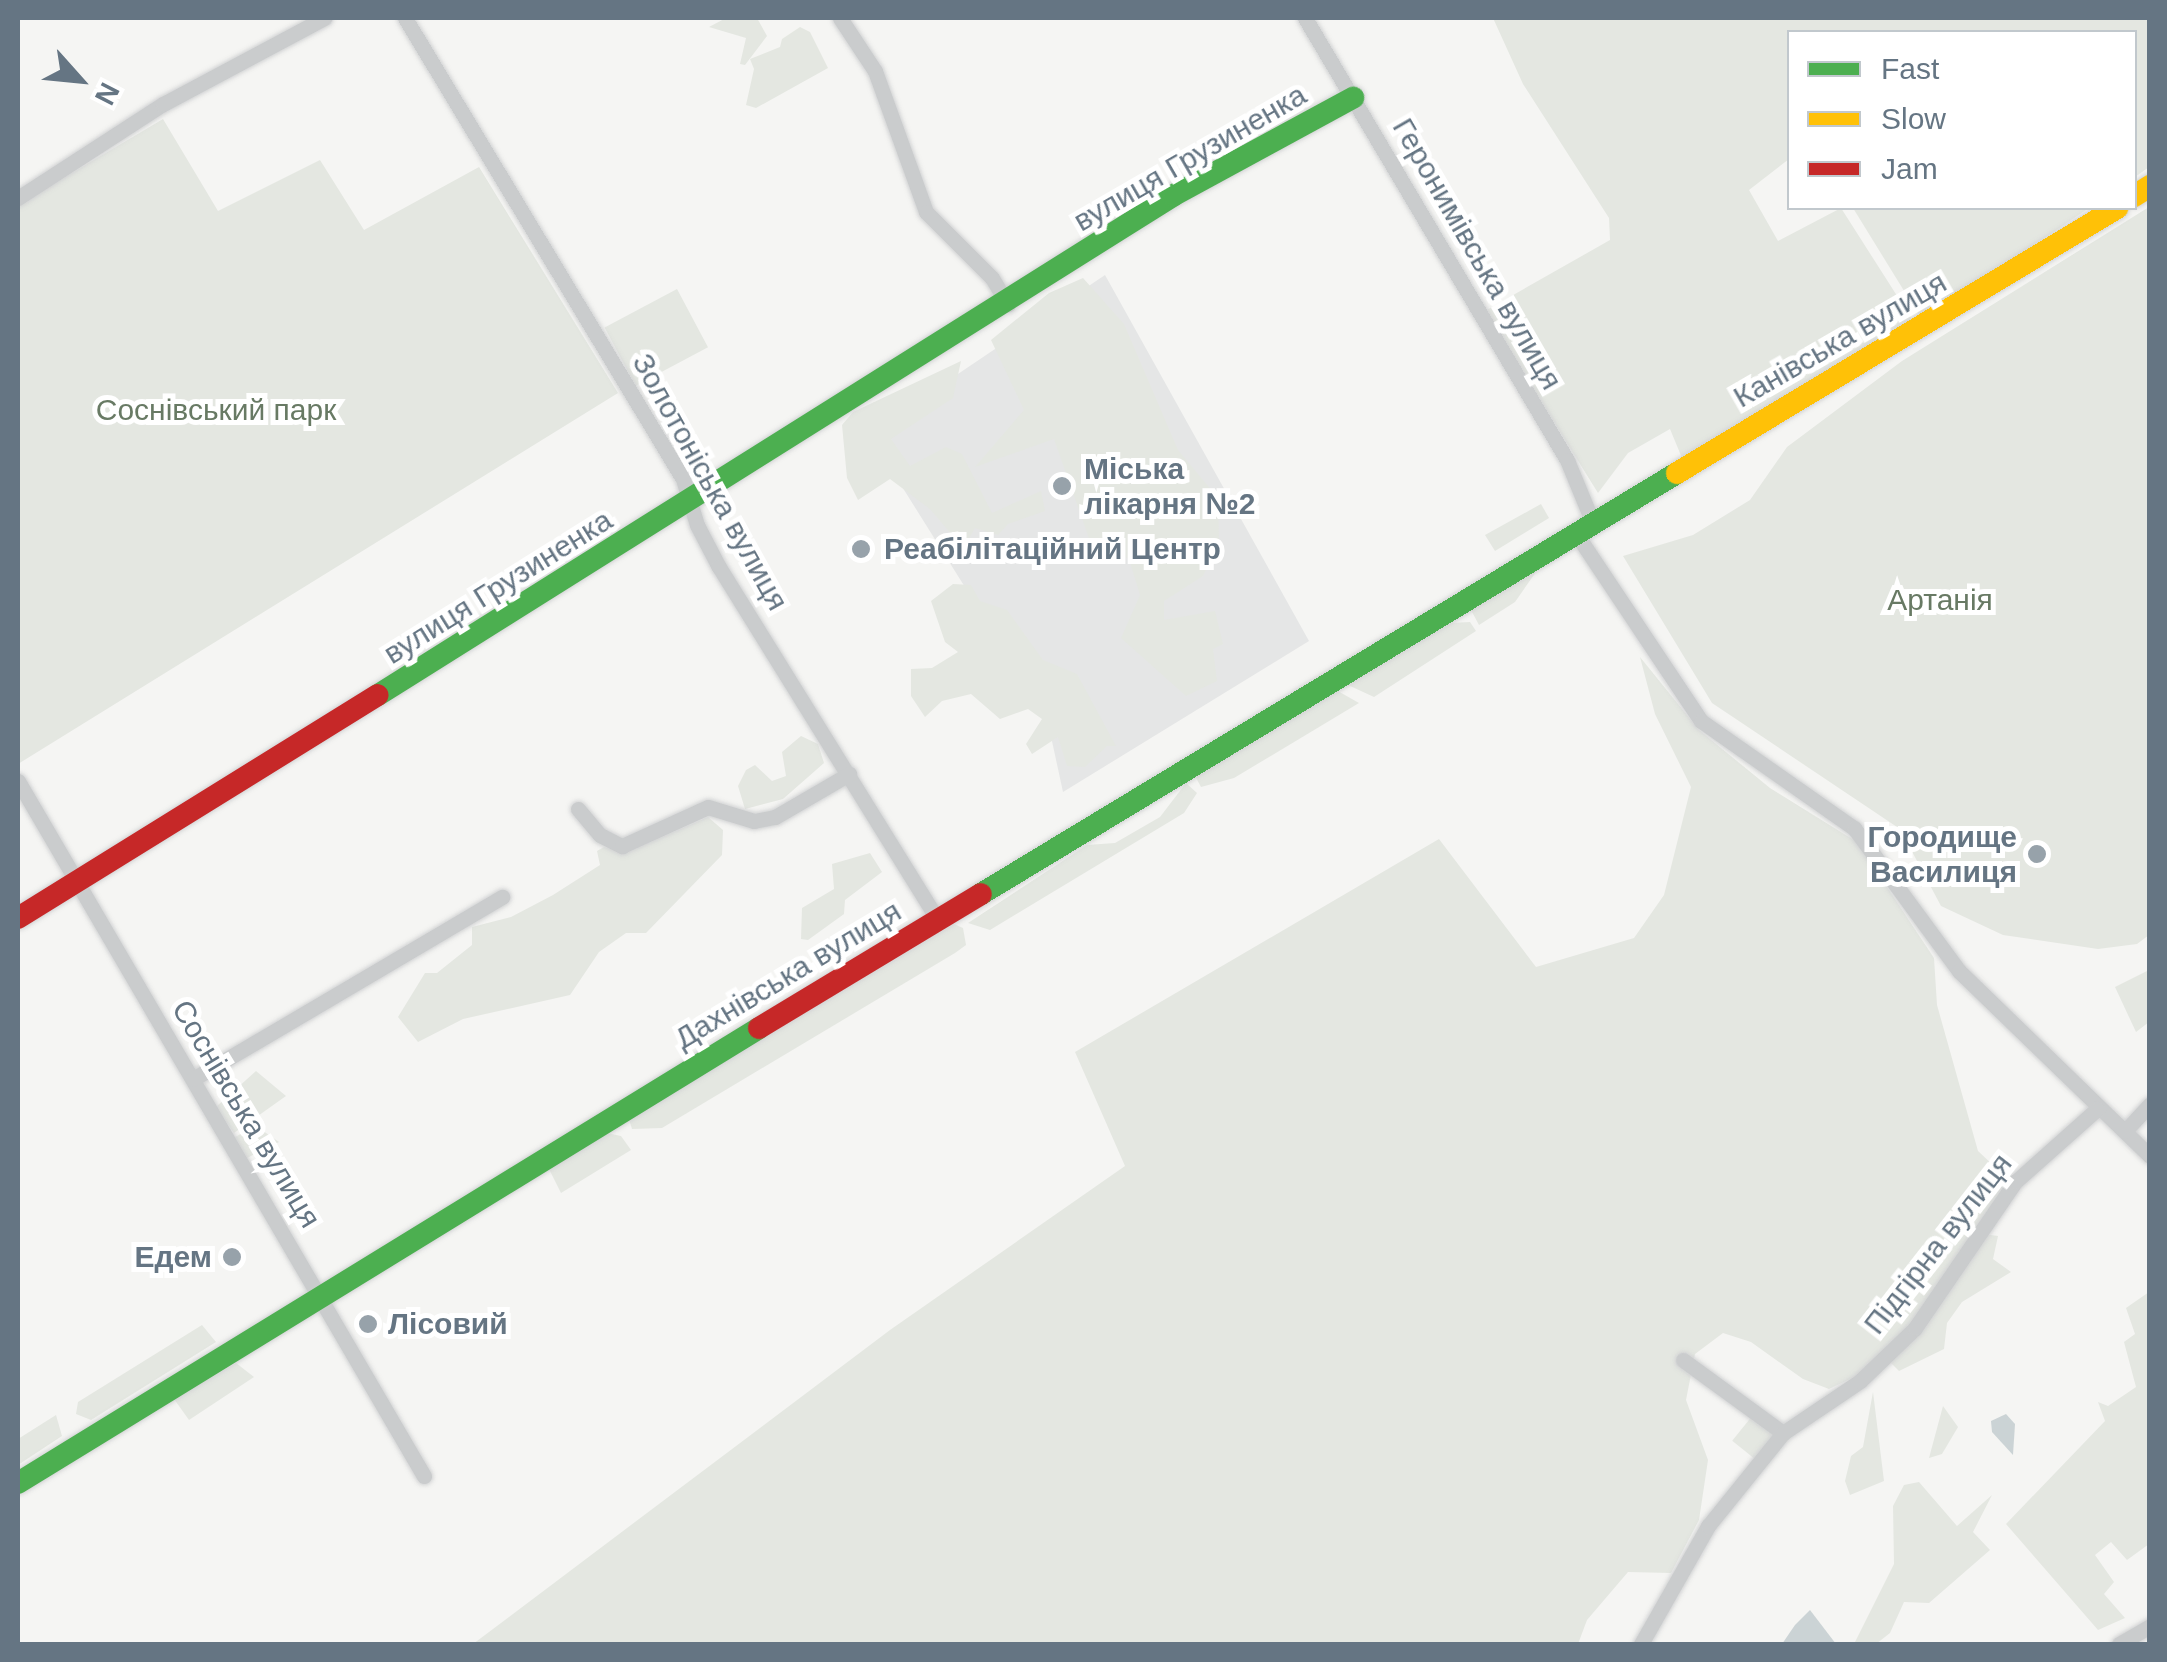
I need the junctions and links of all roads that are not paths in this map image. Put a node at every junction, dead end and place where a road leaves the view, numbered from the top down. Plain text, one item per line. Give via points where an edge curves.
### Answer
1 (324, 18) edge
2 (405, 18) edge
3 (840, 18) edge
4 (1305, 18) edge
5 (1353, 98) junction
6 (18, 198) edge
7 (2115, 210) edge
8 (1008, 305) junction
9 (691, 502) junction
10 (1584, 527) junction
11 (849, 774) junction
12 (18, 781) edge
13 (578, 809) dead end
14 (76, 883) junction
15 (502, 897) dead end
16 (18, 918) edge
17 (938, 920) junction
18 (193, 1079) junction
19 (2150, 1104) edge
20 (2097, 1109) junction
21 (2125, 1132) junction
22 (2150, 1156) edge
23 (318, 1294) junction
24 (1683, 1360) dead end
25 (1783, 1433) junction
26 (424, 1476) dead end
27 (18, 1483) edge
28 (2150, 1626) edge
29 (1641, 1644) edge
30 (2119, 1644) edge

1 - 6 street via 163,104
2 - 9 street, Золотоніська вулиця via 684,479
3 - 8 street via 875,71 926,212 992,278
4 - 5 street, Геронимівська вулиця
5 - 8 main road, вулиця Грузиненка via 1174,195
5 - 10 street, Геронимівська вулиця via 1567,460
7 - 10 main road, Канівська вулиця
8 - 9 main road, вулиця Грузиненка
9 - 11 street, Золотоніська вулиця via 719,567
9 - 14 main road, вулиця Грузиненка
10 - 17 main road, Дахнівська вулиця
10 - 20 street, Геронимівська вулиця via 1597,564 1652,656 1701,721 1854,828 1932,936
11 - 13 street via 775,817 754,822 708,806 622,846 600,835
11 - 17 street, Золотоніська вулиця
12 - 14 street, Соснівська вулиця
14 - 16 main road, вулиця Грузиненка
14 - 18 street, Соснівська вулиця
15 - 18 street
17 - 23 main road, Дахнівська вулиця
18 - 23 street, Соснівська вулиця
19 - 21 street
20 - 21 street, Геронимівська вулиця
20 - 25 street, Підгірна вулиця via 2015,1182 1915,1328 1860,1380
21 - 22 street, Геронимівська вулиця
23 - 26 street, Соснівська вулиця
23 - 27 main road, Дахнівська вулиця
24 - 25 street
25 - 29 street, Підгірна вулиця via 1708,1526
28 - 30 street

